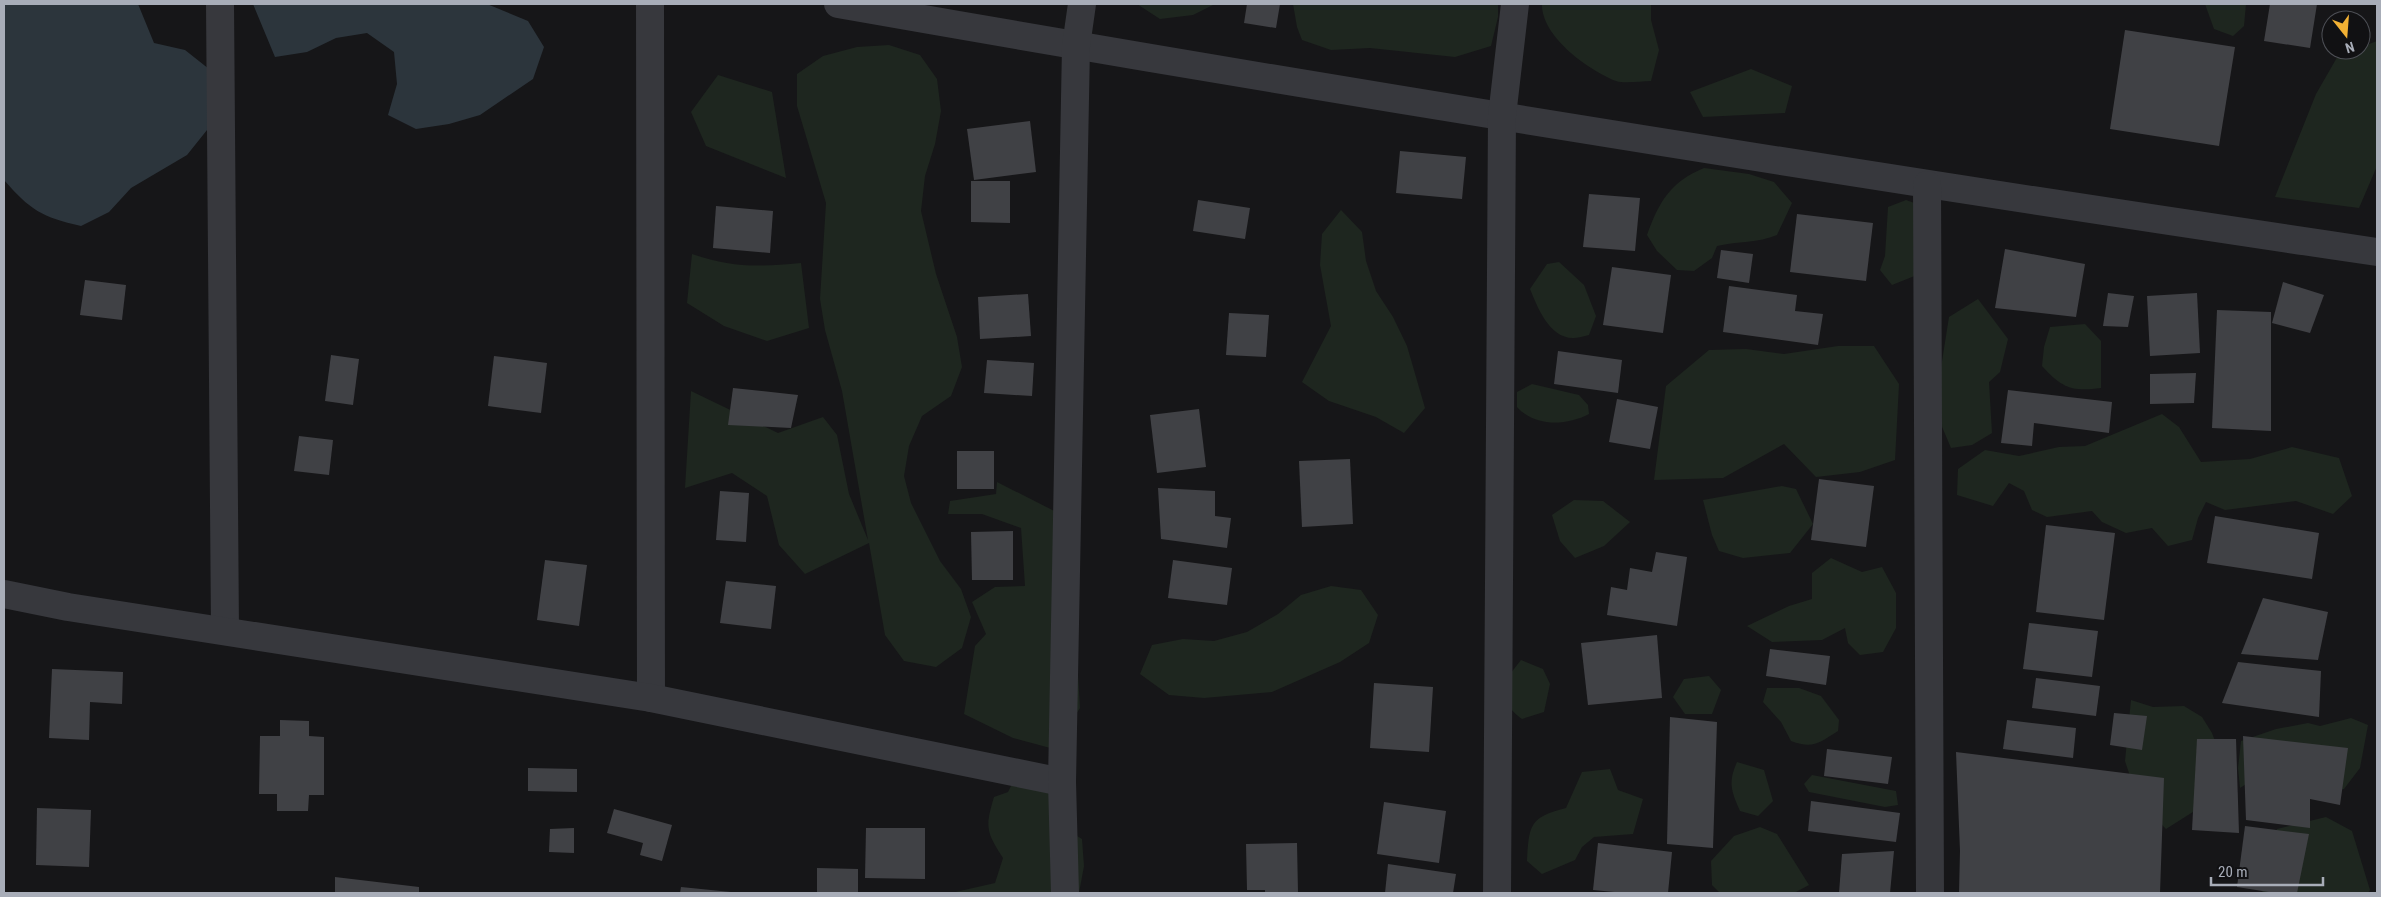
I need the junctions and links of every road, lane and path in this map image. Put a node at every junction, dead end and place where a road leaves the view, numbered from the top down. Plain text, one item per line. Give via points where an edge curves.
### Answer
1 (220, 4) edge
2 (650, 4) edge
3 (838, 4) edge
4 (1082, 4) edge
5 (1515, 4) edge
6 (1076, 46) junction
7 (1502, 116) junction
8 (1927, 185) junction
9 (2377, 252) edge
10 (4, 594) edge
11 (225, 631) junction
12 (651, 698) junction
13 (1062, 782) junction
14 (1065, 893) edge
15 (1497, 893) edge
16 (1930, 893) edge

1 - 11 street
2 - 12 street
3 - 6 street
4 - 6 street
5 - 7 street
6 - 7 street
6 - 13 street
7 - 8 street
7 - 15 street
8 - 9 street
8 - 16 street
10 - 11 street
11 - 12 street
12 - 13 street
13 - 14 street

